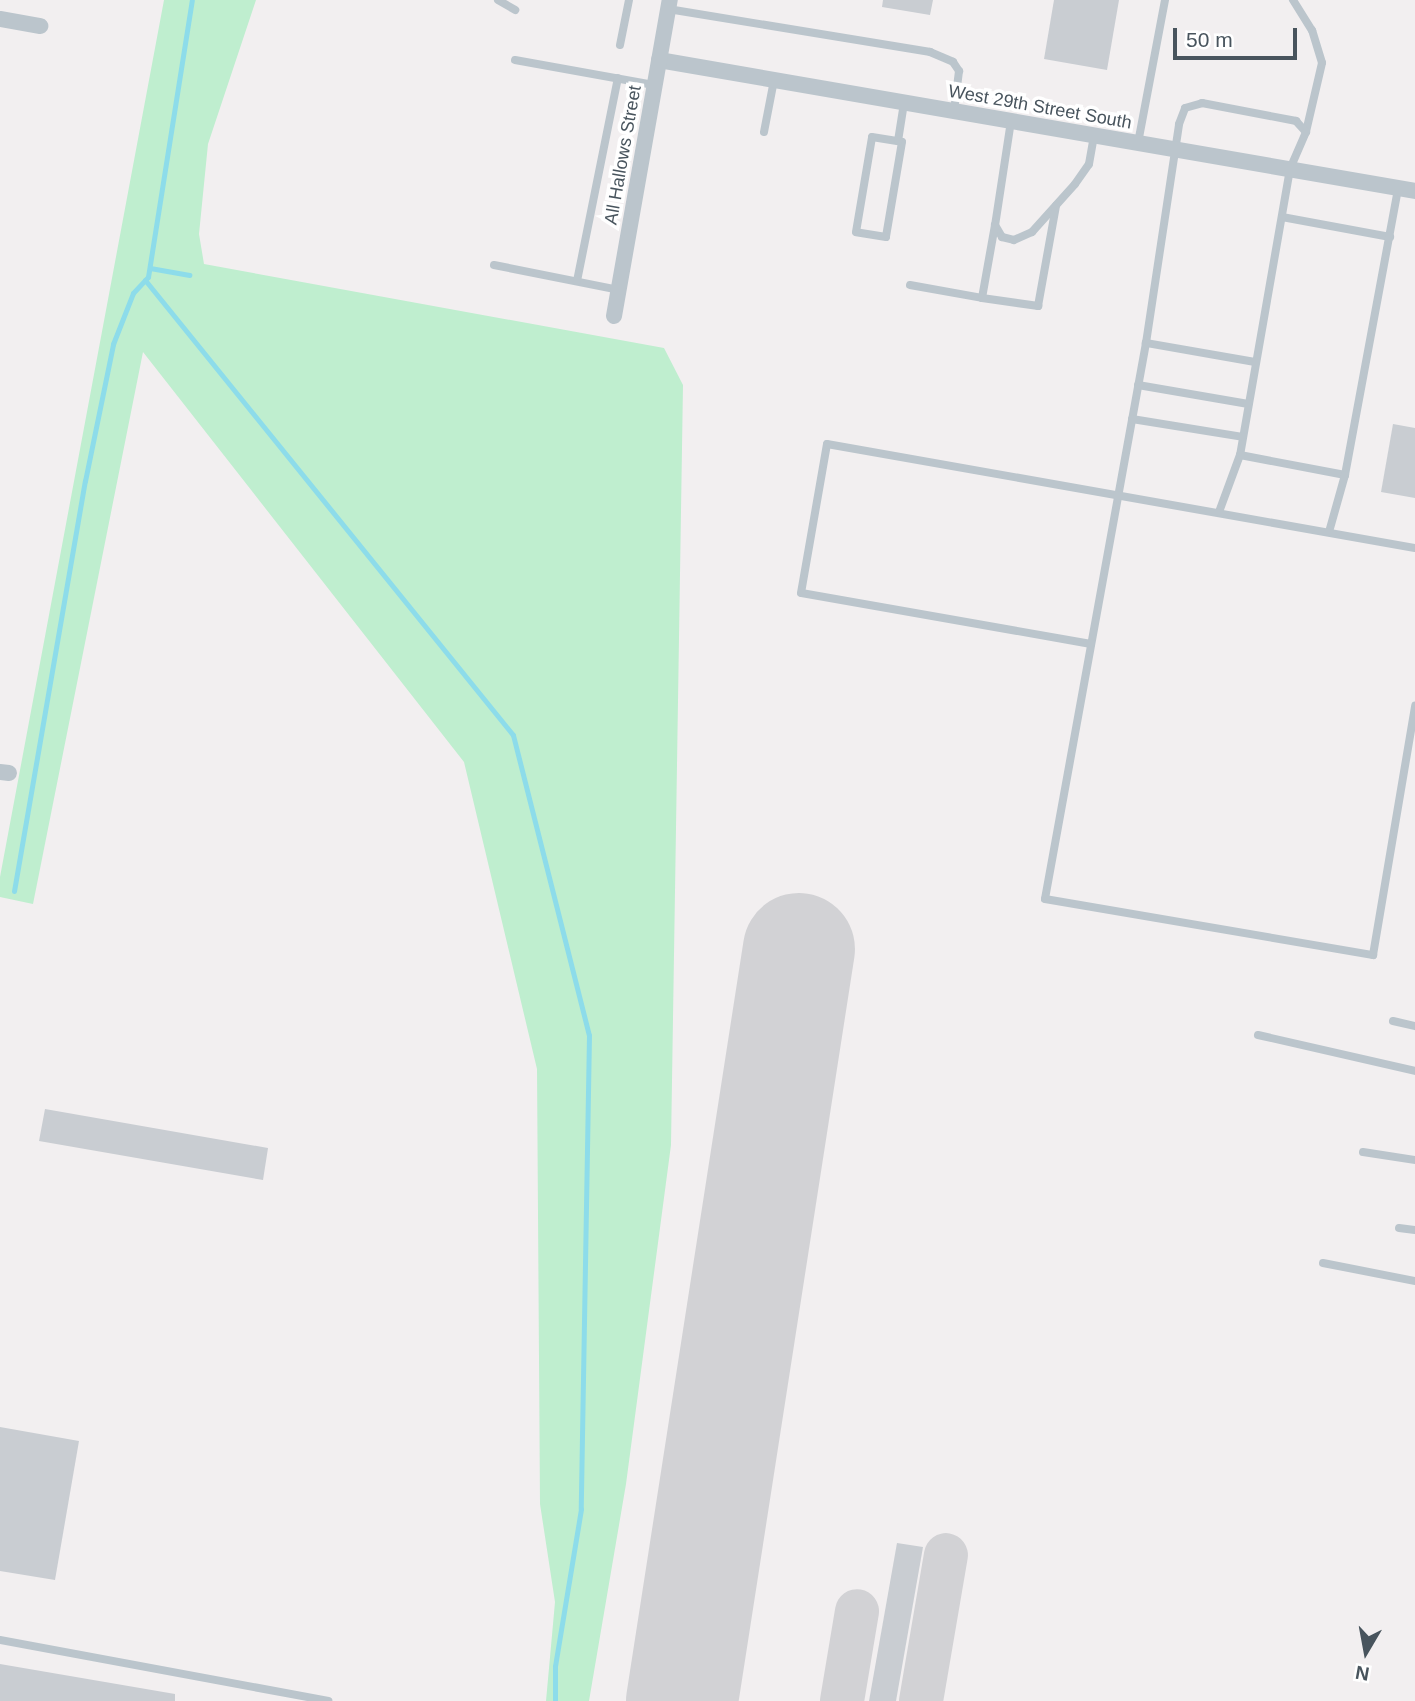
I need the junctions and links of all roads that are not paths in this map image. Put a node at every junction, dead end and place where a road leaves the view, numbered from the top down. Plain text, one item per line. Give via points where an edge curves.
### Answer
1 (498, 0) edge
2 (629, 0) edge
3 (1165, 0) edge
4 (1293, 0) edge
5 (669, 4) edge
6 (515, 10) dead end
7 (0, 19) edge
8 (40, 26) dead end
9 (620, 45) dead end
10 (515, 60) dead end
11 (659, 60) junction
12 (618, 78) junction
13 (774, 80) junction
14 (654, 85) junction
15 (904, 103) junction
16 (954, 111) junction
17 (1011, 121) junction
18 (764, 132) dead end
19 (1306, 132) junction
20 (1094, 135) junction
21 (898, 141) junction
22 (1138, 143) junction
23 (1178, 150) junction
24 (1290, 169) junction
25 (1398, 188) junction
26 (1415, 191) edge
27 (1056, 205) junction
28 (1282, 217) junction
29 (995, 225) junction
30 (1390, 237) junction
31 (494, 265) dead end
32 (577, 281) junction
33 (911, 285) dead end
34 (619, 289) junction
35 (982, 298) junction
36 (614, 316) dead end
37 (1146, 343) junction
38 (1255, 362) junction
39 (1138, 385) junction
40 (1248, 404) junction
41 (1132, 419) junction
42 (1243, 437) junction
43 (1240, 455) junction
44 (1345, 475) junction
45 (1118, 494) junction
46 (1219, 512) junction
47 (1329, 532) junction
48 (1415, 548) edge
49 (1091, 644) junction
50 (1415, 706) edge
51 (1393, 1021) dead end
52 (1415, 1026) edge
53 (1258, 1035) dead end
54 (1415, 1071) edge
55 (1363, 1152) dead end
56 (1415, 1160) edge
57 (1399, 1228) dead end
58 (1415, 1230) edge
59 (1323, 1264) dead end
60 (1415, 1281) edge
61 (0, 1640) edge
62 (328, 1701) edge

1 - 6 lane
2 - 9 lane
3 - 22 lane
4 - 19 lane via 1312,30 1322,63
5 - 11 street, All Hallows Street
5 - 16 lane via 930,52 953,62 959,71
7 - 8 street
10 - 12 lane
11 - 13 street, West 29th Street South
11 - 14 street, All Hallows Street
12 - 14 lane
12 - 32 lane
13 - 15 street, West 29th Street South
13 - 18 lane
14 - 34 street, All Hallows Street
15 - 16 street, West 29th Street South
15 - 21 lane
16 - 17 street, West 29th Street South
17 - 20 street, West 29th Street South
17 - 29 lane
19 - 23 lane via 1296,121 1202,103 1185,108
19 - 24 lane
20 - 22 street, West 29th Street South
20 - 27 lane via 1089,164
21 - 21 lane via 872,137 856,232 886,237 902,142
22 - 23 street, West 29th Street South
23 - 24 street, West 29th Street South
23 - 37 lane
24 - 25 street, West 29th Street South
24 - 28 lane
25 - 26 street, West 29th Street South
25 - 30 lane
27 - 29 lane via 1023,238 1002,237
27 - 35 lane via 1038,306
28 - 30 lane
28 - 38 lane
29 - 35 lane
30 - 44 lane
31 - 32 lane
32 - 34 lane
33 - 35 lane
34 - 36 street, All Hallows Street
37 - 38 lane
37 - 39 lane
38 - 40 lane
39 - 40 lane
39 - 41 lane
40 - 42 lane
41 - 42 lane
41 - 45 lane
42 - 43 lane
43 - 44 lane
43 - 46 lane
44 - 47 lane
45 - 46 lane
45 - 49 lane
45 - 49 lane via 827,443 801,593
46 - 47 lane
47 - 48 lane
49 - 50 lane via 1045,899 1373,955
51 - 52 lane
53 - 54 lane
55 - 56 lane
57 - 58 lane
59 - 60 lane
61 - 62 lane

